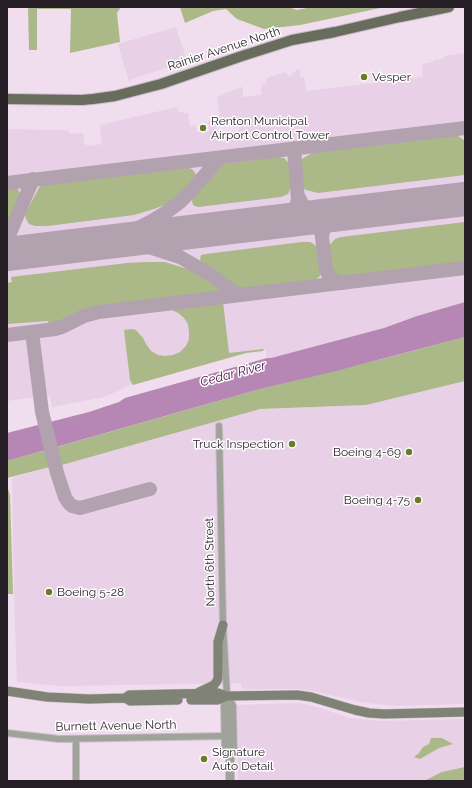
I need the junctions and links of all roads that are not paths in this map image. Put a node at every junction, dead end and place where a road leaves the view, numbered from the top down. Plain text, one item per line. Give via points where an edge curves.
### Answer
1 (448, 7) edge
2 (7, 99) edge
3 (220, 426) dead end
4 (223, 626) junction
5 (7, 691) edge
6 (194, 694) junction
7 (227, 696) junction
8 (125, 698) junction
9 (465, 712) edge
10 (7, 733) edge
11 (225, 736) junction
12 (76, 739) junction
13 (230, 757) junction
14 (76, 781) edge
15 (230, 781) edge

1 - 2 main road, Rainier Avenue North via 292,40 161,84 115,96 82,100
3 - 4 street, North 6th Street
4 - 6 main road via 218,642 217,682
4 - 7 street, North 6th Street
5 - 8 main road via 46,697
6 - 7 main road
6 - 8 main road via 129,695
7 - 8 main road via 218,700 130,701
7 - 9 main road via 300,695 369,713
7 - 11 street, North 6th Street via 224,706
7 - 13 street, North 6th Street via 232,706 233,753
10 - 12 street, Burnett Avenue North
11 - 12 street, Burnett Avenue North
11 - 13 street, North 6th Street via 226,752
12 - 14 street
13 - 15 street, North 6th Street

